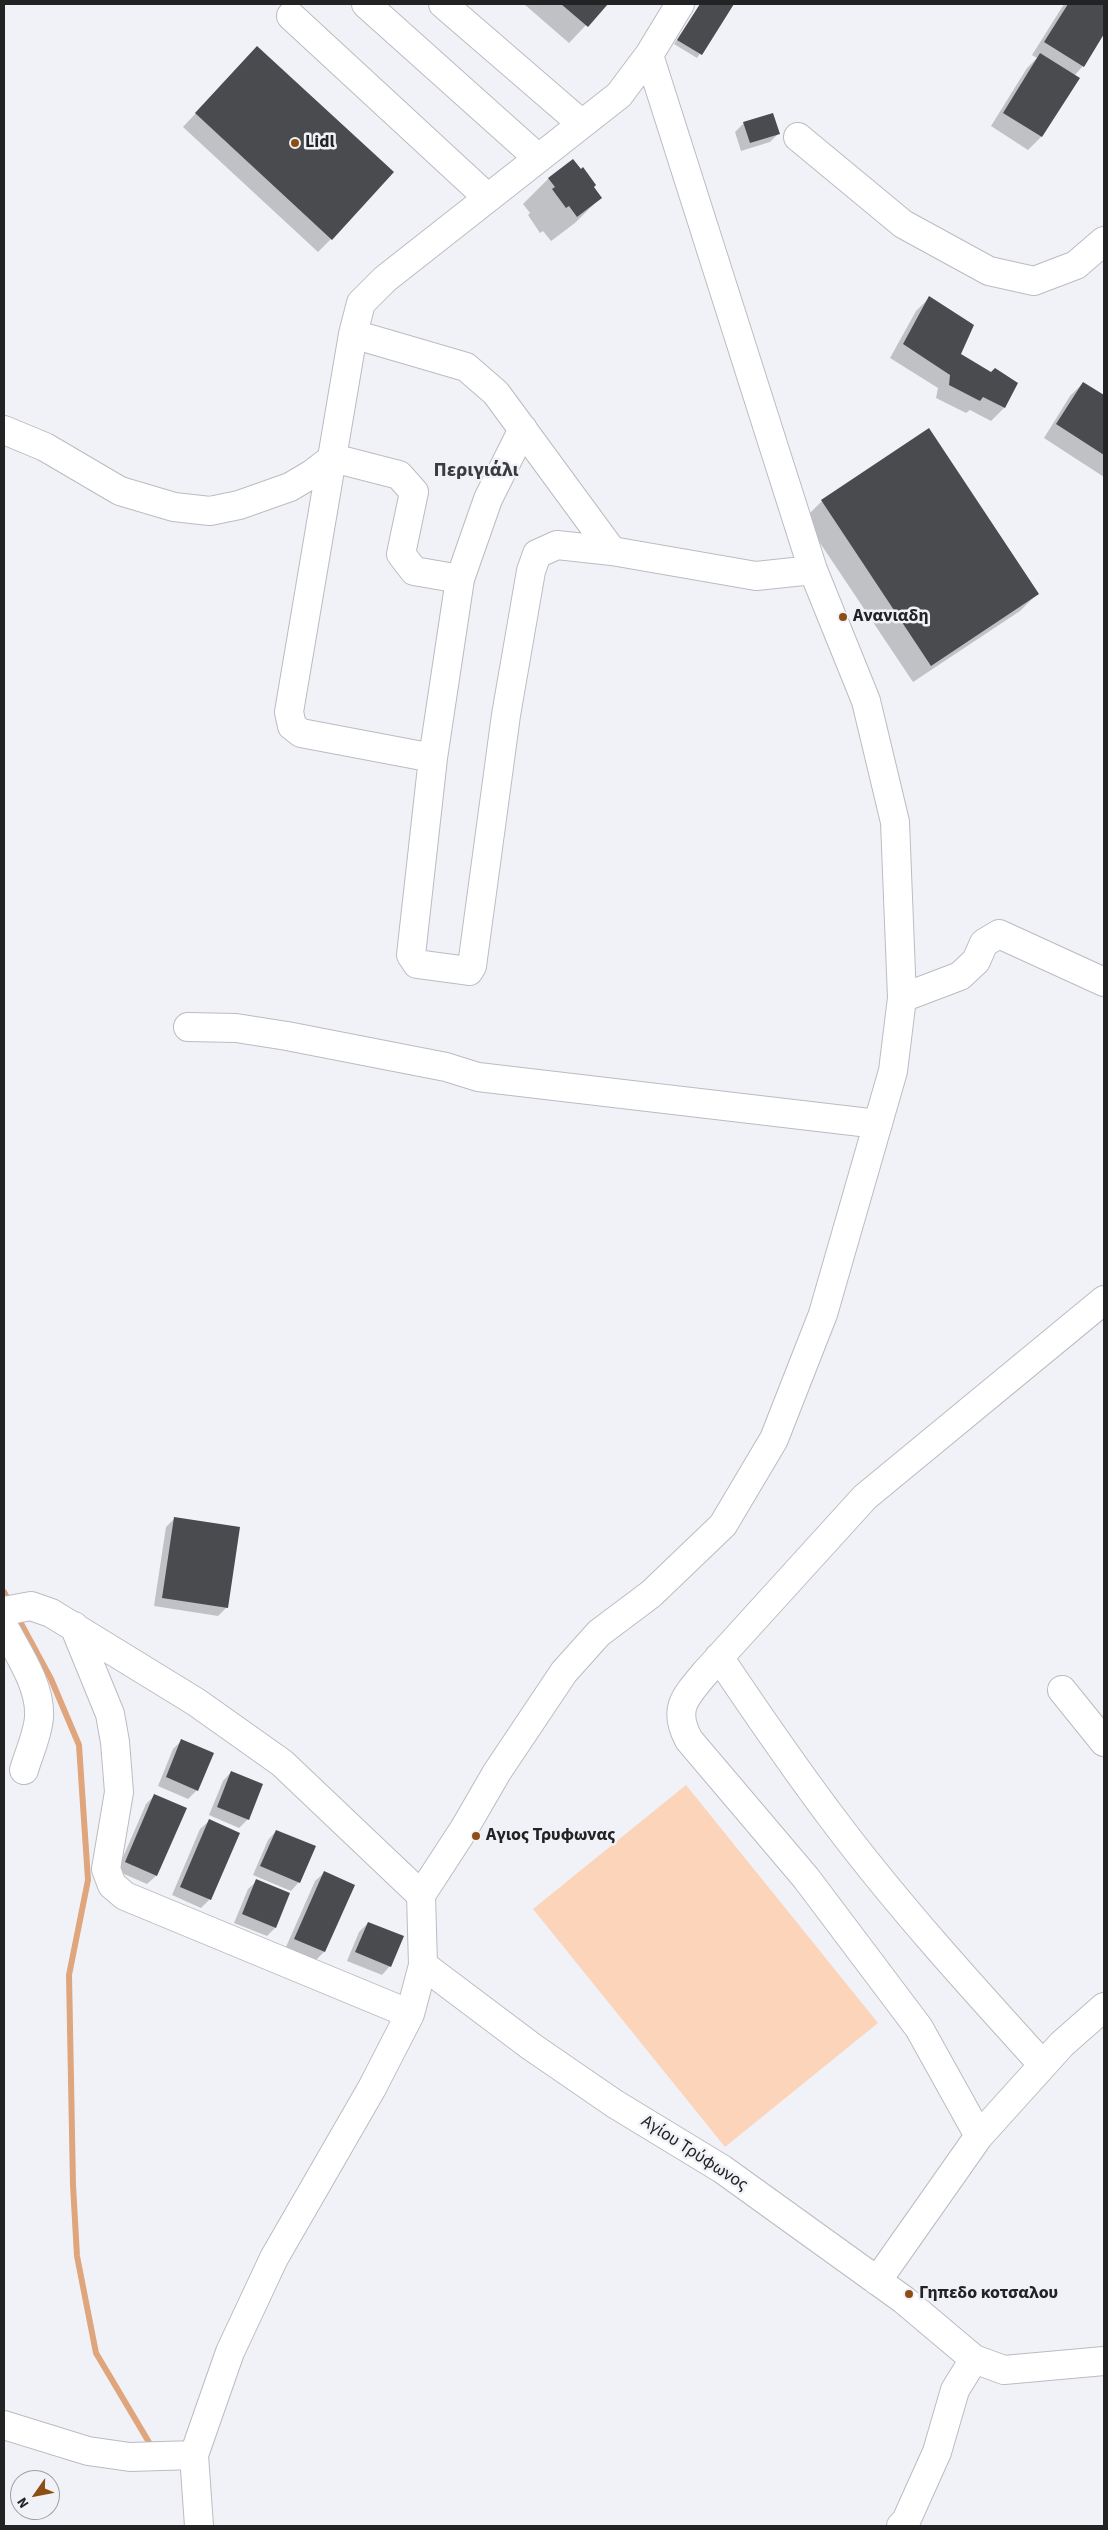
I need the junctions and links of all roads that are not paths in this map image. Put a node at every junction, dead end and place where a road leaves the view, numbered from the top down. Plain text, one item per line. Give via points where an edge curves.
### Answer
1 (366, 4) edge
2 (443, 4) edge
3 (680, 4) edge
4 (291, 16) dead end
5 (649, 55) junction
6 (582, 124) junction
7 (798, 137) dead end
8 (538, 158) junction
9 (488, 198) junction
10 (1104, 241) edge
11 (353, 334) junction
12 (522, 429) junction
13 (4, 430) edge
14 (333, 458) junction
15 (612, 551) junction
16 (813, 570) junction
17 (460, 578) junction
18 (433, 758) junction
19 (1104, 982) edge
20 (902, 998) junction
21 (188, 1027) dead end
22 (878, 1124) junction
23 (1104, 1300) edge
24 (12, 1613) edge
25 (74, 1626) junction
26 (719, 1657) junction
27 (1062, 1690) dead end
28 (1104, 1742) edge
29 (24, 1770) dead end
30 (421, 1895) junction
31 (423, 1965) junction
32 (1104, 2007) edge
33 (410, 2014) junction
34 (1043, 2065) junction
35 (979, 2136) junction
36 (877, 2281) junction
37 (974, 2359) junction
38 (1104, 2361) edge
39 (4, 2425) edge
40 (194, 2455) junction
41 (199, 2526) edge
42 (900, 2526) edge

1 - 8 street
2 - 6 street
3 - 5 street
4 - 9 street
5 - 6 street via 619,95
5 - 16 street
6 - 8 street
7 - 10 street via 903,224 989,271 1034,281 1076,265
8 - 9 street
9 - 11 street via 385,279 360,303
11 - 12 street via 466,367 496,393
11 - 14 street
12 - 15 street
12 - 17 street via 488,499
13 - 14 street via 45,447 120,491 174,507 210,511 239,505 290,487
14 - 17 street via 399,476 414,492 401,554 406,564 414,571
14 - 18 street via 288,712 292,726 301,733
15 - 16 street via 756,576
15 - 18 street via 557,544 537,554 531,571 506,715 469,971 417,964 411,955
16 - 20 street via 866,701 895,822
17 - 18 street
19 - 20 street via 998,934 984,943 976,961 960,976
20 - 22 street via 893,1071
21 - 22 street via 236,1028 287,1036 446,1067 478,1077
22 - 30 street via 823,1314 774,1439 723,1525 652,1594 599,1633 564,1672
23 - 26 street via 865,1497
24 - 25 street via 51,1613
24 - 29 street via 37,1699 39,1717
25 - 30 street via 196,1702 282,1763
25 - 33 street via 110,1714 115,1742 119,1792 106,1869 112,1885 125,1896
26 - 34 street via 840,1828 953,1965
26 - 35 street via 689,1692 681,1708 681,1725 690,1740 806,1878 919,2028
27 - 28 street
30 - 31 street
31 - 33 street
31 - 36 street, Αγίου Τρύφωνος via 532,2047 615,2104 722,2170
32 - 34 street
33 - 40 street via 372,2088 274,2258 230,2352
34 - 35 street
35 - 36 street
36 - 37 street, Αγίου Τρύφωνος
37 - 38 street, Αγίου Τρύφωνος via 1004,2370
37 - 42 street via 955,2390 937,2452 906,2521
39 - 40 street via 88,2451 130,2457
40 - 41 street

